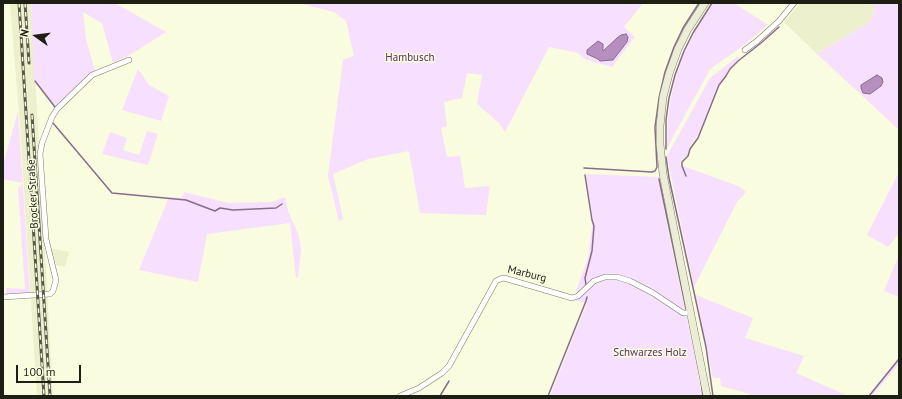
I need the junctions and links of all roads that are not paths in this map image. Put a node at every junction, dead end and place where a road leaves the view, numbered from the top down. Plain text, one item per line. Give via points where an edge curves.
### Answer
1 (705, 3) edge
2 (794, 3) edge
3 (745, 50) dead end
4 (128, 60) dead end
5 (3, 296) edge
6 (691, 313) junction
7 (400, 396) edge
8 (707, 396) edge

1 - 6 street via 678,49 663,97 660,126 663,174
2 - 3 street via 779,21
4 - 5 street, Brocker Straße via 92,75 57,109 42,143 40,154 46,239 56,280 53,291 50,294
6 - 7 street, Marburg via 683,314 653,293 617,277 604,277 594,281 578,296 572,298 500,279 496,281 449,366 419,388
6 - 8 street

